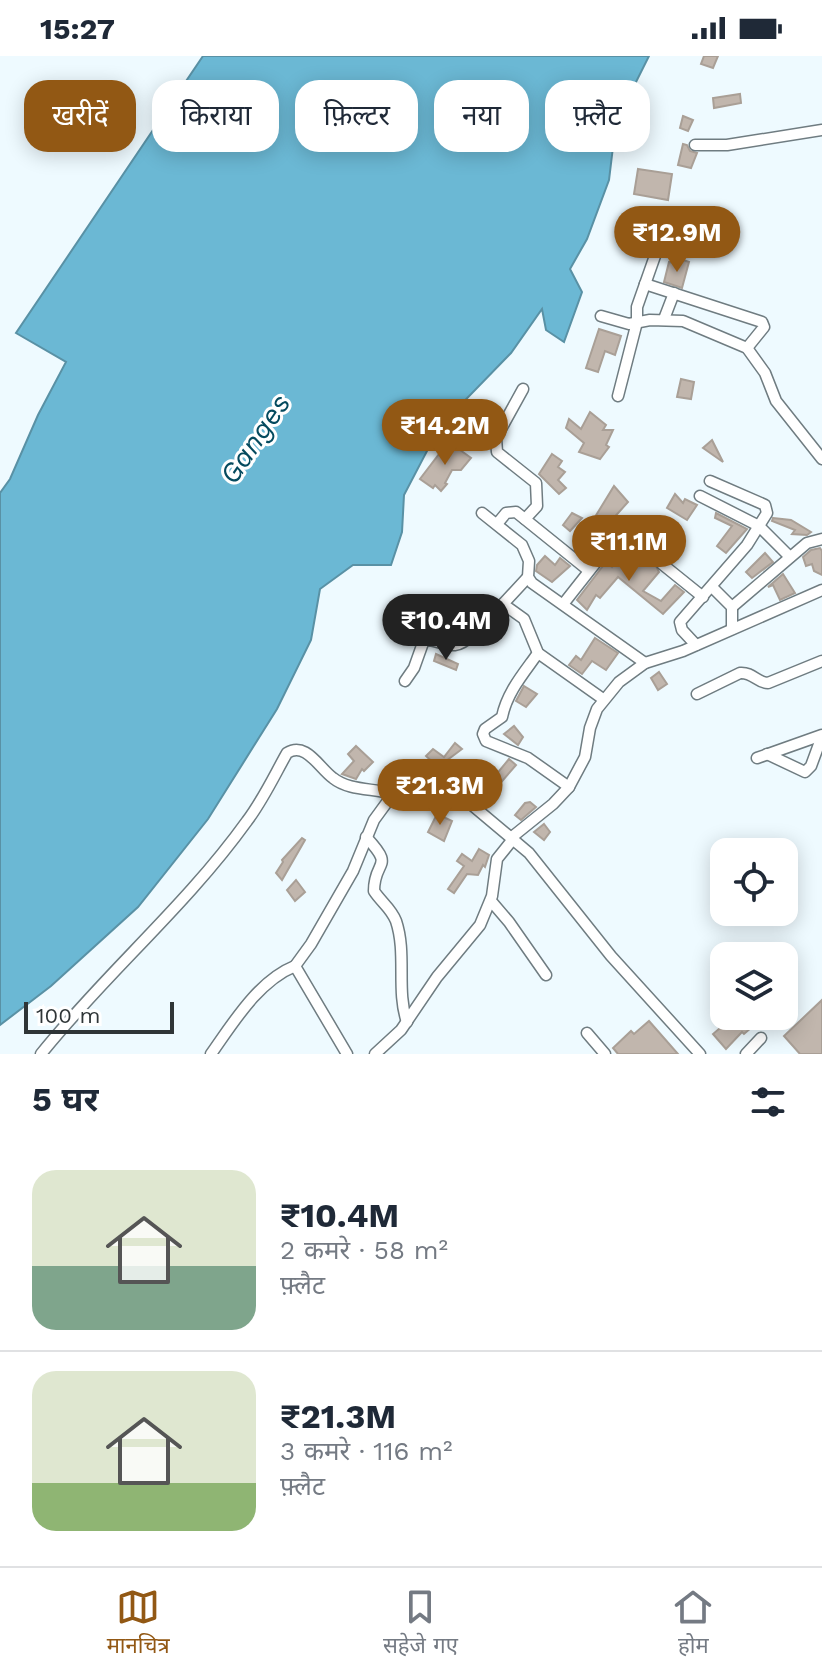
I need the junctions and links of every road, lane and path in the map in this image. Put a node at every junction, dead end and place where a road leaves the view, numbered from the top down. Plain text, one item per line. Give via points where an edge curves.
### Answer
1 (822, 130) edge
2 (695, 145) dead end
3 (656, 253) dead end
4 (645, 284) junction
5 (674, 293) junction
6 (601, 316) dead end
7 (664, 319) junction
8 (637, 322) junction
9 (747, 348) junction
10 (523, 389) dead end
11 (618, 396) dead end
12 (822, 459) edge
13 (710, 481) dead end
14 (700, 496) dead end
15 (482, 513) dead end
16 (525, 519) junction
17 (497, 524) junction
18 (759, 526) junction
19 (822, 539) edge
20 (670, 545) dead end
21 (609, 546) dead end
22 (790, 557) junction
23 (588, 570) junction
24 (528, 577) junction
25 (712, 587) junction
26 (821, 594) edge
27 (703, 597) junction
28 (564, 603) junction
29 (503, 604) junction
30 (732, 607) junction
31 (732, 629) junction
32 (696, 645) junction
33 (538, 653) junction
34 (822, 661) edge
35 (645, 663) junction
36 (405, 681) dead end
37 (697, 694) dead end
38 (603, 699) junction
39 (822, 736) edge
40 (569, 787) junction
41 (393, 794) junction
42 (366, 837) junction
43 (512, 838) junction
44 (491, 901) junction
45 (295, 966) junction
46 (546, 975) dead end
47 (407, 1022) junction
48 (587, 1033) dead end
49 (761, 1038) dead end
50 (41, 1054) edge
51 (211, 1054) edge
52 (347, 1054) edge
53 (375, 1054) edge
54 (605, 1054) edge
55 (700, 1054) edge
56 (746, 1054) edge

1 - 2 street
3 - 4 street
4 - 5 street
4 - 8 street
5 - 7 street
5 - 9 street via 762,322 764,327
6 - 8 street
7 - 8 street
7 - 9 street via 694,325
8 - 11 street
9 - 12 street via 776,401
10 - 16 street via 495,447 536,483 537,506
13 - 18 street via 765,505 767,513
14 - 18 street
15 - 17 street
16 - 17 street via 510,512
16 - 23 street
17 - 24 street via 528,554
18 - 22 street
18 - 25 street
19 - 22 street
20 - 27 street via 662,564
21 - 23 street
22 - 30 street
23 - 28 street
24 - 28 street
24 - 29 street
25 - 27 street
25 - 30 street
26 - 31 street
27 - 32 street via 680,622
28 - 35 street
29 - 33 street via 524,619
29 - 36 street via 463,643 424,640
30 - 31 street
31 - 32 street
32 - 35 street
33 - 38 street
33 - 40 street via 509,696 502,717 483,734 486,741 528,758
34 - 37 street via 768,683 740,673
35 - 38 street
38 - 40 street
39 - 39 street via 762,756 805,772
40 - 43 street
41 - 42 street
41 - 43 street via 415,780 436,781
41 - 50 street via 344,785 302,750 287,753 249,820 196,886
42 - 45 street via 353,871
42 - 47 street via 383,859 374,891 389,908 398,931
43 - 44 street via 495,866
43 - 55 street
44 - 46 street
44 - 47 street via 480,925
45 - 51 street via 267,983
45 - 52 street
47 - 53 street
48 - 54 street
49 - 56 street

